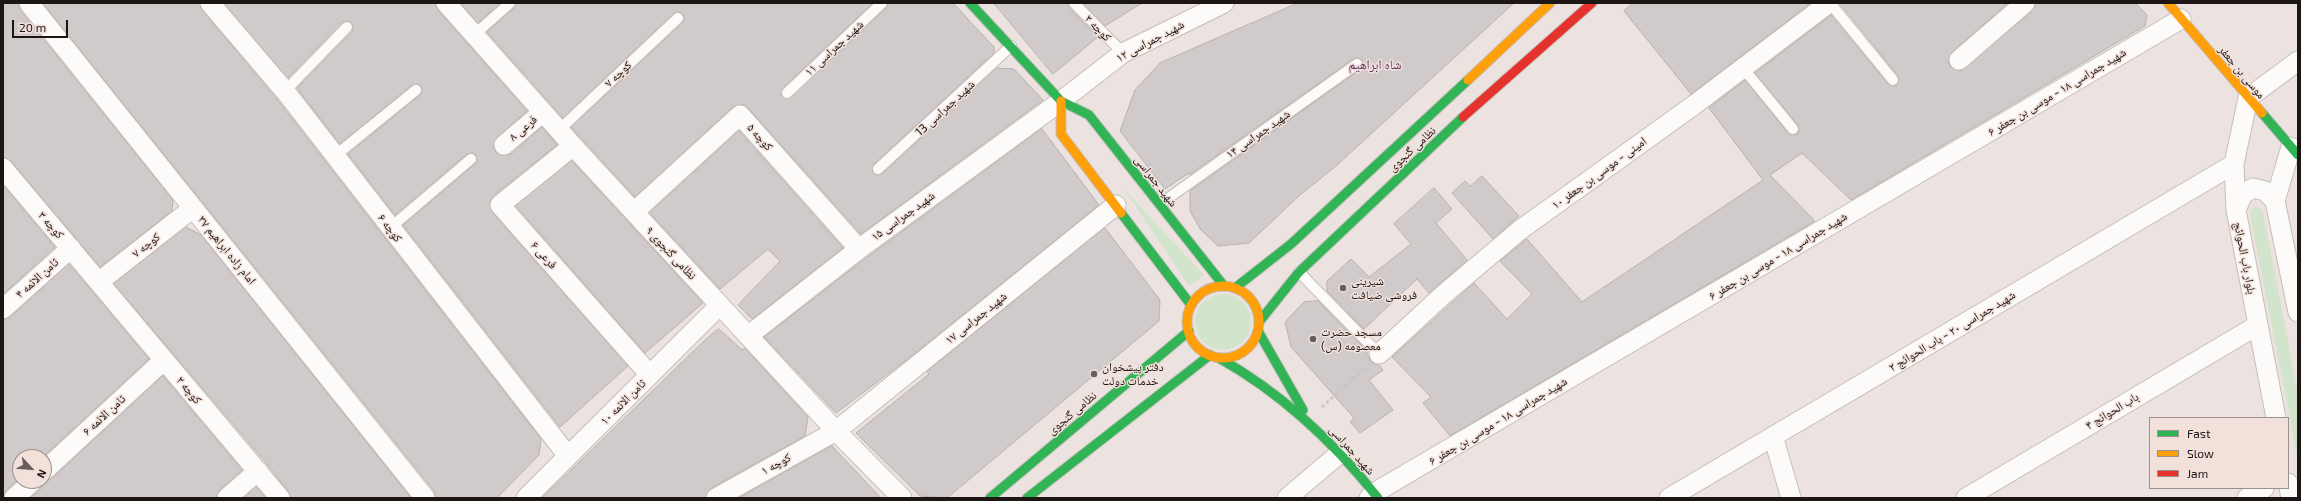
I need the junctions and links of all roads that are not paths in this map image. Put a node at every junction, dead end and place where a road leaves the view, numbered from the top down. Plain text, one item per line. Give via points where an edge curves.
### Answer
1 (29, 3) edge
2 (210, 3) edge
3 (446, 3) edge
4 (510, 3) edge
5 (882, 3) edge
6 (970, 3) edge
7 (1074, 3) edge
8 (1224, 3) edge
9 (1550, 3) edge
10 (1592, 3) edge
11 (1829, 3) edge
12 (2025, 3) edge
13 (2168, 3) edge
14 (678, 18) dead end
15 (2181, 18) junction
16 (347, 27) dead end
17 (474, 35) junction
18 (1011, 46) junction
19 (1123, 53) junction
20 (1959, 60) dead end
21 (2298, 61) edge
22 (1357, 64) dead end
23 (1743, 68) junction
24 (1892, 80) dead end
25 (416, 90) dead end
26 (286, 91) junction
27 (787, 93) dead end
28 (2248, 98) junction
29 (1061, 101) junction
30 (542, 112) junction
31 (1793, 129) dead end
32 (559, 130) junction
33 (504, 145) dead end
34 (573, 146) junction
35 (2294, 151) edge
36 (336, 156) junction
37 (471, 159) dead end
38 (2234, 164) junction
39 (3, 168) edge
40 (878, 169) dead end
41 (2275, 201) junction
42 (1160, 204) junction
43 (1116, 205) junction
44 (193, 208) junction
45 (2236, 210) junction
46 (634, 212) junction
47 (390, 228) junction
48 (71, 248) junction
49 (859, 249) junction
50 (1299, 272) junction
51 (100, 281) junction
52 (1224, 286) junction
53 (1235, 288) junction
54 (720, 305) junction
55 (1191, 305) junction
56 (3, 309) edge
57 (2298, 312) edge
58 (2258, 325) junction
59 (1258, 326) junction
60 (1189, 331) junction
61 (748, 336) junction
62 (1379, 354) joint
63 (1210, 355) junction
64 (1219, 358) junction
65 (164, 360) junction
66 (650, 375) junction
67 (2276, 417) edge
68 (1307, 418) junction
69 (836, 431) junction
70 (1773, 436) junction
71 (1340, 454) junction
72 (568, 456) junction
73 (52, 464) edge
74 (258, 471) junction
75 (2289, 488) edge
76 (24, 489) edge
77 (2262, 489) edge
78 (1374, 496) edge
79 (14, 498) edge
80 (227, 498) edge
81 (280, 498) edge
82 (425, 498) edge
83 (526, 498) edge
84 (716, 498) edge
85 (902, 498) edge
86 (990, 498) edge
87 (1027, 498) edge
88 (1287, 498) edge
89 (1669, 498) edge
90 (1791, 498) edge
91 (1966, 498) edge
92 (2247, 498) edge
93 (2291, 498) edge

1 - 44 street, امام زاده ابراهیم ۳۷
2 - 26 street, کوچه ۶
3 - 17 street, نظامی گنجوی ۹
4 - 17 lane
5 - 27 lane, شهید جمراسی ۱۱
6 - 18 street, شهید جمراسی
7 - 19 lane, کوچه ۲
8 - 19 street, شهید جمراسی ۱۲
9 - 53 street, نظامی گنجوی via 1291,244
10 - 50 street, نظامی گنجوی via 1479,102
11 - 23 street, امینی - موسی بن جعفر ۱۰
11 - 24 lane
12 - 20 street
13 - 15 street, موسی بن جعفر
14 - 32 lane, کوچه ۷
15 - 28 street, موسی بن جعفر
15 - 78 street, شهید جمراسی ۱۸ - موسی بن جعفر ۶
16 - 26 lane
17 - 30 street, نظامی گنجوی ۹
18 - 29 street, شهید جمراسی
18 - 40 lane, شهید جمراسی 13
19 - 29 street, شهید جمراسی ۱۲
21 - 28 street
22 - 42 lane, شهید جمراسی ۱۴
23 - 31 lane
23 - 62 street, امینی - موسی بن جعفر ۱۰ via 1520,230 1443,295
25 - 36 lane
26 - 36 street, کوچه ۶
28 - 35 street, موسی بن جعفر
28 - 38 street, بلوار باب الحوائج
29 - 42 street, شهید جمراسی via 1089,115
29 - 43 street via 1061,134
29 - 49 street, شهید جمراسی ۱۵
30 - 32 street, نظامی گنجوی ۹
30 - 33 street, فرعی ۸
32 - 34 street, نظامی گنجوی ۹
34 - 46 street, نظامی گنجوی ۹
34 - 66 street, فرعی ۶ via 500,205
35 - 41 street
36 - 47 street, کوچه ۶
37 - 47 lane
38 - 45 street, بلوار باب الحوائج
38 - 70 street, شهید جمراسی ۲۰ - باب الحوائج ۲
39 - 48 street, کوچه ۳
41 - 45 street via 2265,191 2253,188 2243,194
41 - 57 street
42 - 52 street, شهید جمراسی
43 - 55 street
43 - 69 street, شهید جمراسی ۱۷
44 - 51 street, کوچه ۷
44 - 82 street, امام زاده ابراهیم ۳۷
45 - 58 street, بلوار باب الحوائج
46 - 49 street, کوچه ۵ via 740,115
46 - 54 street, نظامی گنجوی ۹
47 - 72 street, کوچه ۶
48 - 51 street, کوچه ۳
48 - 56 street, ثامن الائمه ۴
49 - 61 street, شهید جمراسی ۱۵
50 - 59 street, نظامی گنجوی
50 - 62 lane
51 - 65 street, کوچه ۲
52 - 53 street
52 - 55 street via 1205,291
53 - 59 street via 1245,293 1252,301 1257,311
54 - 61 street, نظامی گنجوی ۹
54 - 66 street, ثامن الائمه ۱۰
55 - 60 street via 1188,314
58 - 67 street, بلوار باب الحوائج
58 - 91 street, باب الحوائج ۴
59 - 64 street via 1254,340 1243,351
59 - 68 street
60 - 63 street via 1193,341
60 - 86 street, نظامی گنجوی
61 - 69 street, نظامی گنجوی ۹
63 - 64 street
63 - 87 street
64 - 68 street via 1244,370
65 - 73 street, ثامن الائمه ۶
65 - 74 street, کوچه ۲
66 - 72 street, ثامن الائمه ۱۰
68 - 71 street, شهید جمراسی
69 - 84 street, کوچه ۱
69 - 85 street, نظامی گنجوی ۹
70 - 89 street, شهید جمراسی ۲۰ - باب الحوائج ۲
70 - 90 street
71 - 78 street, شهید جمراسی
71 - 88 street
72 - 83 street, ثامن الائمه ۱۰
74 - 80 street
74 - 81 street, کوچه ۲
75 - 93 street
76 - 79 street
77 - 92 street

